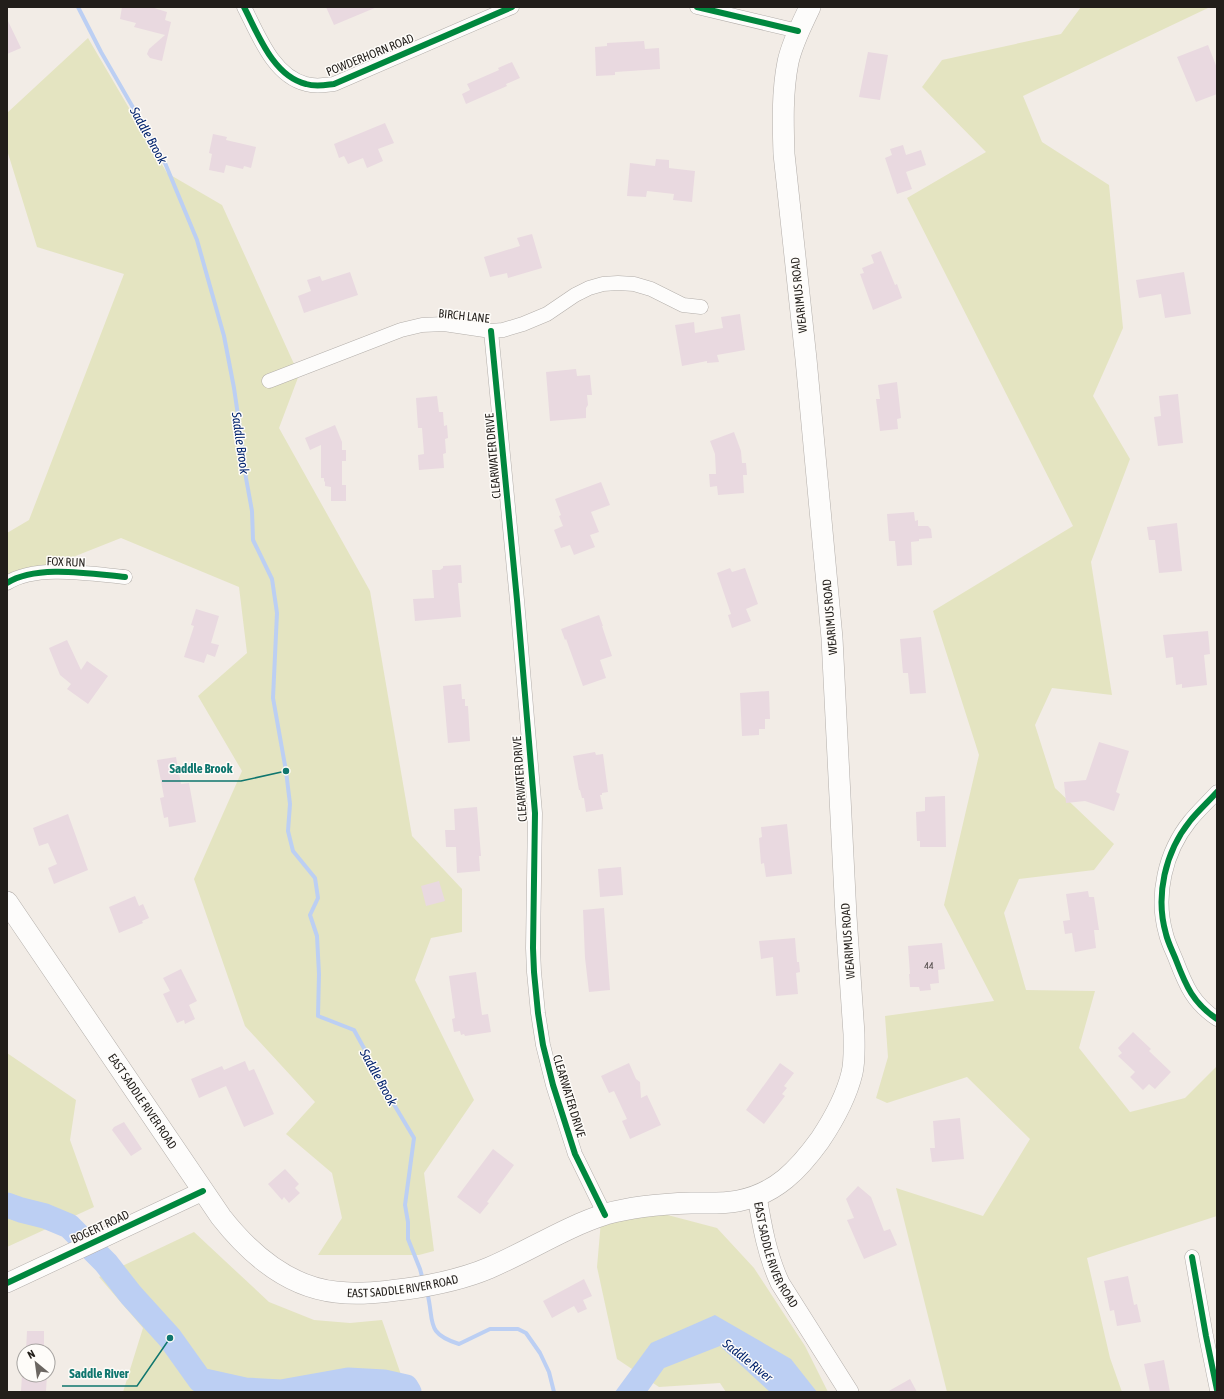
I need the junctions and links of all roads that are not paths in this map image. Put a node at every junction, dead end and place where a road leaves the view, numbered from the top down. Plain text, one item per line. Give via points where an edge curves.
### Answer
1 (244, 7) edge
2 (512, 7) edge
3 (697, 7) edge
4 (810, 7) edge
5 (798, 31) junction
6 (701, 307) dead end
7 (491, 331) junction
8 (269, 381) dead end
9 (125, 577) dead end
10 (7, 583) edge
11 (1217, 792) edge
12 (7, 902) edge
13 (1217, 1019) edge
14 (203, 1191) junction
15 (757, 1196) junction
16 (605, 1215) junction
17 (1192, 1257) dead end
18 (7, 1283) edge
19 (1211, 1334) edge
20 (1217, 1390) edge
21 (849, 1392) edge

1 - 2 street, POWDERHORN ROAD via 273,61 282,71 306,84 321,86 334,84
3 - 5 street
4 - 5 main road, WEARIMUS ROAD
5 - 15 main road, WEARIMUS ROAD via 788,61 784,92 784,154 832,638 854,1054 848,1086 827,1130 790,1176
6 - 7 street, BIRCH LANE via 683,305 651,289 634,284 603,284 575,295 547,314 523,324
7 - 8 street, BIRCH LANE via 444,324 422,324
7 - 16 street, CLEARWATER DRIVE via 535,813 533,948 538,1013 553,1085 575,1154
9 - 10 street, FOX RUN via 46,571 29,574
11 - 13 street via 1190,821 1178,840 1164,875 1162,915 1166,935 1186,988 1208,1013
12 - 14 main road, EAST SADDLE RIVER ROAD
14 - 16 main road, EAST SADDLE RIVER ROAD via 225,1222 268,1264 294,1280 335,1292 363,1293 415,1288 461,1278 488,1269 553,1236
14 - 18 street, BOGERT ROAD
15 - 16 main road, EAST SADDLE RIVER ROAD via 730,1202 643,1206
15 - 21 street, EAST SADDLE RIVER ROAD via 765,1243 780,1283
17 - 19 street
19 - 20 street

